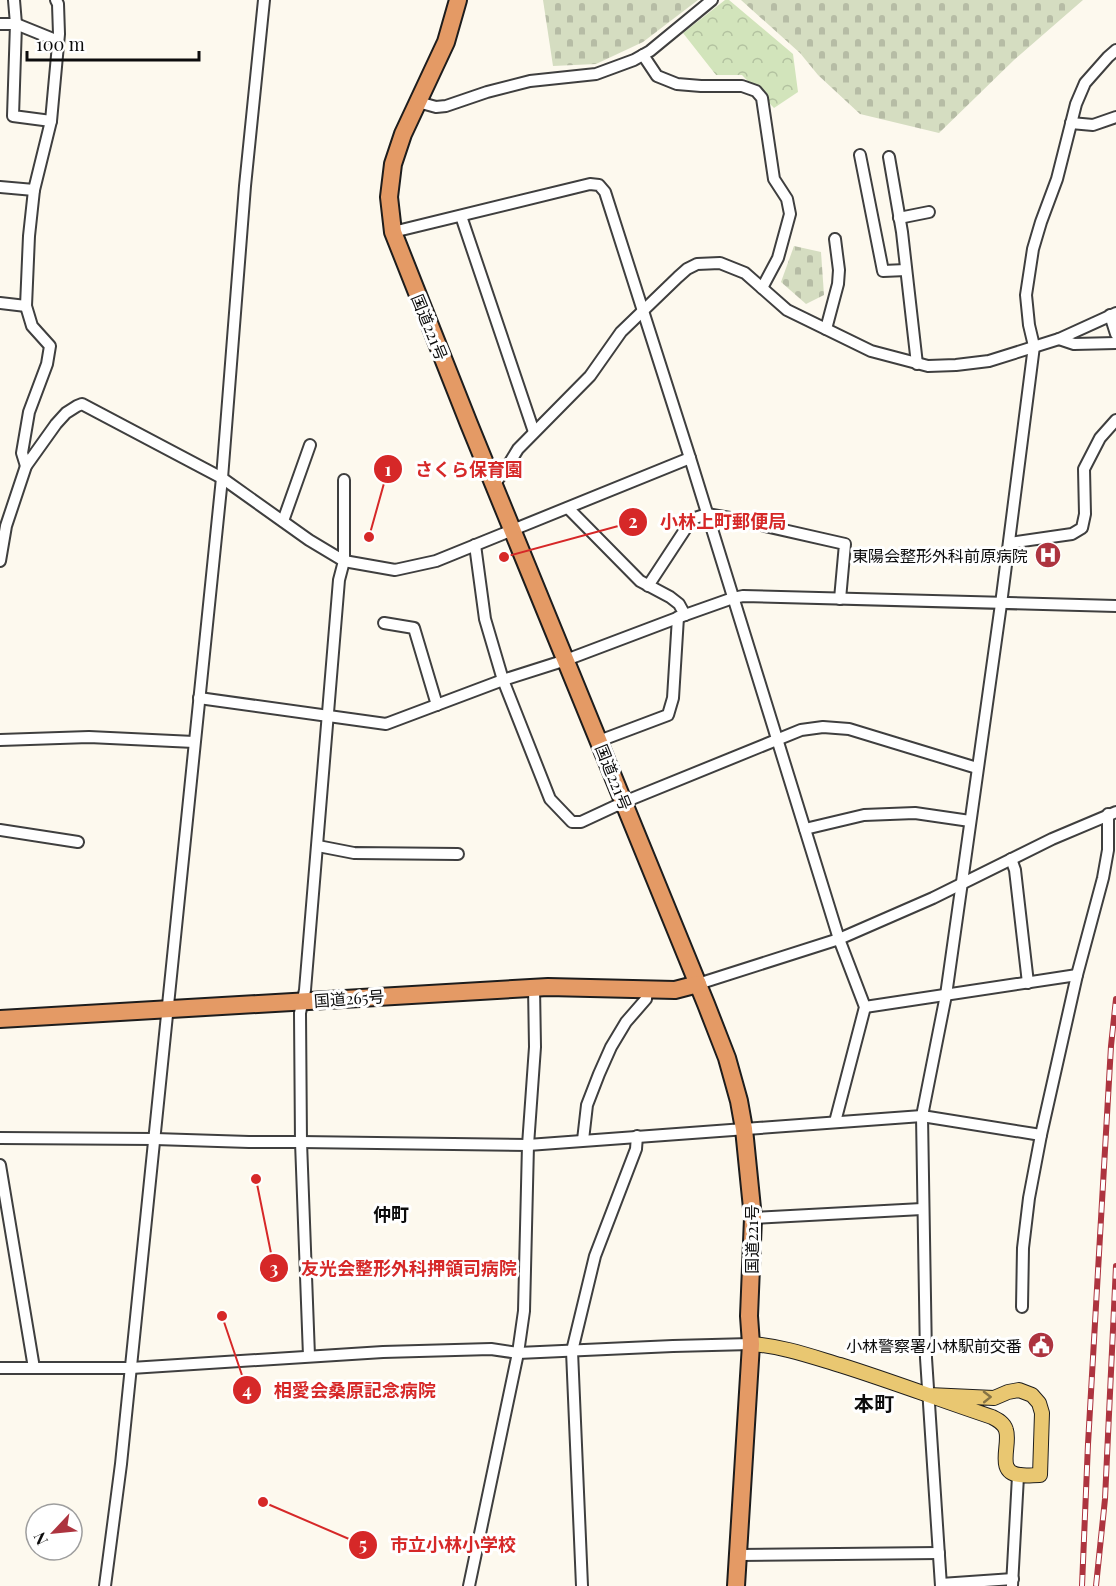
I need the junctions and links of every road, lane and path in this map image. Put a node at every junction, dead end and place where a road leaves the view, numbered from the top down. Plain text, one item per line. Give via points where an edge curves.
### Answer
1 (14, 0) edge
2 (56, 0) edge
3 (264, 0) edge
4 (458, 0) edge
5 (712, 0) edge
6 (0, 24) edge
7 (16, 24) junction
8 (58, 41) junction
9 (1116, 51) edge
10 (643, 56) junction
11 (418, 102) junction
12 (1116, 117) edge
13 (51, 121) junction
14 (1071, 123) junction
15 (860, 155) dead end
16 (889, 157) dead end
17 (0, 187) edge
18 (34, 190) junction
19 (929, 212) dead end
20 (461, 216) junction
21 (899, 218) junction
22 (393, 232) junction
23 (835, 239) dead end
24 (906, 270) junction
25 (762, 288) junction
26 (0, 303) edge
27 (26, 306) junction
28 (643, 312) junction
29 (1113, 314) edge
30 (826, 329) junction
31 (1116, 334) edge
32 (1059, 339) junction
33 (1116, 343) edge
34 (1034, 346) junction
35 (917, 364) junction
36 (1116, 420) edge
37 (534, 432) junction
38 (310, 445) dead end
39 (690, 458) junction
40 (26, 466) junction
41 (222, 478) junction
42 (344, 480) dead end
43 (494, 484) junction
44 (568, 508) junction
45 (707, 514) junction
46 (283, 521) junction
47 (512, 529) junction
48 (1009, 543) junction
49 (475, 545) junction
50 (0, 561) edge
51 (344, 561) junction
52 (648, 586) junction
53 (733, 598) junction
54 (840, 599) junction
55 (1001, 604) junction
56 (1116, 606) edge
57 (682, 616) junction
58 (384, 623) dead end
59 (566, 660) junction
60 (503, 680) junction
61 (199, 698) junction
62 (437, 705) junction
63 (327, 715) junction
64 (0, 740) edge
65 (599, 741) junction
66 (777, 741) junction
67 (194, 742) junction
68 (977, 768) junction
69 (624, 802) junction
70 (1112, 813) edge
71 (970, 820) junction
72 (805, 829) junction
73 (0, 830) edge
74 (78, 842) dead end
75 (318, 846) junction
76 (458, 854) dead end
77 (1011, 859) junction
78 (962, 882) junction
79 (839, 939) junction
80 (1077, 975) junction
81 (1028, 983) junction
82 (698, 984) junction
83 (534, 987) junction
84 (647, 989) junction
85 (946, 995) junction
86 (302, 1001) junction
87 (865, 1006) junction
88 (167, 1009) junction
89 (0, 1019) edge
90 (922, 1116) junction
91 (835, 1122) junction
92 (744, 1129) junction
93 (1041, 1135) junction
94 (637, 1136) junction
95 (0, 1138) edge
96 (155, 1139) junction
97 (583, 1140) junction
98 (301, 1142) junction
99 (528, 1145) junction
100 (0, 1165) edge
101 (922, 1209) junction
102 (753, 1218) junction
103 (1022, 1307) dead end
104 (751, 1344) junction
105 (572, 1351) junction
106 (518, 1353) junction
107 (309, 1356) junction
108 (0, 1368) edge
109 (34, 1368) junction
110 (131, 1368) junction
111 (929, 1395) junction
112 (1018, 1476) junction
113 (939, 1552) junction
114 (738, 1555) junction
115 (1012, 1583) edge
116 (941, 1585) edge
117 (105, 1586) edge
118 (469, 1586) edge
119 (582, 1586) edge
120 (736, 1586) edge

1 - 7 street
2 - 8 street
3 - 41 street
4 - 11 highway, 国道221号 via 446,42
5 - 10 street
6 - 7 street
7 - 8 street
7 - 13 street via 14,116
8 - 13 street
9 - 14 street via 1085,83
10 - 11 street via 596,74 530,81 446,106
10 - 25 street via 657,76 677,84 742,86 762,98 774,179 787,199 790,214 778,258
11 - 22 highway, 国道221号 via 393,164 389,197
12 - 14 street via 1093,125
13 - 18 street
14 - 34 street via 1033,249 1026,295
15 - 24 street via 883,271
16 - 21 street
17 - 18 street
18 - 27 street
19 - 21 street
20 - 22 street
20 - 28 street via 599,185 605,192
20 - 37 street
21 - 24 street
22 - 43 highway, 国道221号
23 - 30 street via 838,284
24 - 35 street
25 - 28 street via 745,273 720,262 697,264
25 - 30 street via 787,310
26 - 27 street
27 - 40 street via 32,326 50,346 29,412 22,453
28 - 37 street via 621,332 581,387
28 - 39 street
29 - 31 street
29 - 32 street
30 - 35 street via 871,351
32 - 33 street via 1074,344
32 - 34 street
34 - 35 street via 988,361
34 - 48 street
36 - 48 street via 1100,438 1084,469 1082,528 1072,534
37 - 43 street
38 - 46 street
39 - 44 street
39 - 45 street
40 - 41 street via 56,424 82,404
40 - 50 street via 6,526
41 - 46 street
41 - 61 street
42 - 51 street
43 - 47 highway, 国道221号
44 - 47 street
44 - 52 street
45 - 52 street via 692,519
45 - 53 street
45 - 54 street via 845,544
46 - 51 street
47 - 49 street
47 - 59 highway, 国道221号
48 - 55 street
49 - 51 street via 436,561 395,570
49 - 60 street via 485,619
51 - 63 street
52 - 57 street via 678,604
53 - 54 street
53 - 57 street
53 - 66 street
54 - 55 street
55 - 56 street
55 - 68 street
57 - 59 street
57 - 65 street via 668,715
58 - 62 street via 414,628
59 - 60 street
59 - 65 highway, 国道221号
60 - 62 street
60 - 69 street via 550,799 572,822 581,822
61 - 63 street
61 - 67 street
62 - 63 street via 386,724
63 - 75 street
64 - 67 street via 89,737
65 - 69 highway, 国道221号
66 - 68 street via 801,730 849,729
66 - 69 street
66 - 72 street
67 - 88 street
68 - 71 street
69 - 82 highway, 国道221号
70 - 77 street
70 - 80 street via 1103,878
71 - 72 street via 915,813 864,815
71 - 78 street
72 - 79 street
73 - 74 street
75 - 76 street via 354,853
75 - 86 street
77 - 78 street
77 - 81 street
78 - 79 street
78 - 85 street
79 - 82 street
79 - 87 street
80 - 81 street
80 - 93 street
81 - 85 street
82 - 84 highway, 国道265号 via 675,990
82 - 92 highway, 国道221号 via 727,1058
83 - 84 highway, 国道265号
83 - 86 highway, 国道265号
83 - 99 street via 535,1047
84 - 97 street via 646,999 626,1022 599,1074 587,1105
85 - 87 street
85 - 90 street
86 - 88 highway, 国道265号
86 - 98 street
87 - 91 street
88 - 89 highway, 国道265号
88 - 96 street
90 - 91 street
90 - 93 street
90 - 101 street
91 - 92 street
92 - 94 street
92 - 102 highway, 国道221号
93 - 103 street via 1025,1228
94 - 97 street
94 - 105 street via 636,1149 595,1256
95 - 96 street
96 - 98 street
96 - 110 street
97 - 99 street
98 - 99 street
98 - 107 street
99 - 106 street via 524,1311
100 - 109 street
101 - 102 street
101 - 111 street
102 - 104 highway, 国道221号
104 - 105 street
104 - 111 main road via 789,1349
104 - 114 highway, 国道221号
105 - 106 street
105 - 119 street
106 - 107 street via 491,1349
106 - 118 street
107 - 110 street
108 - 109 street
109 - 110 street
110 - 117 street
111 - 112 main road via 1000,1422 1006,1430 1006,1467
111 -> 112 main road via 994,1398 1019,1390 1036,1398 1042,1413 1040,1475
111 - 113 street
112 - 115 street
113 - 114 street
113 - 116 street
114 - 120 highway, 国道221号
115 - 116 street

